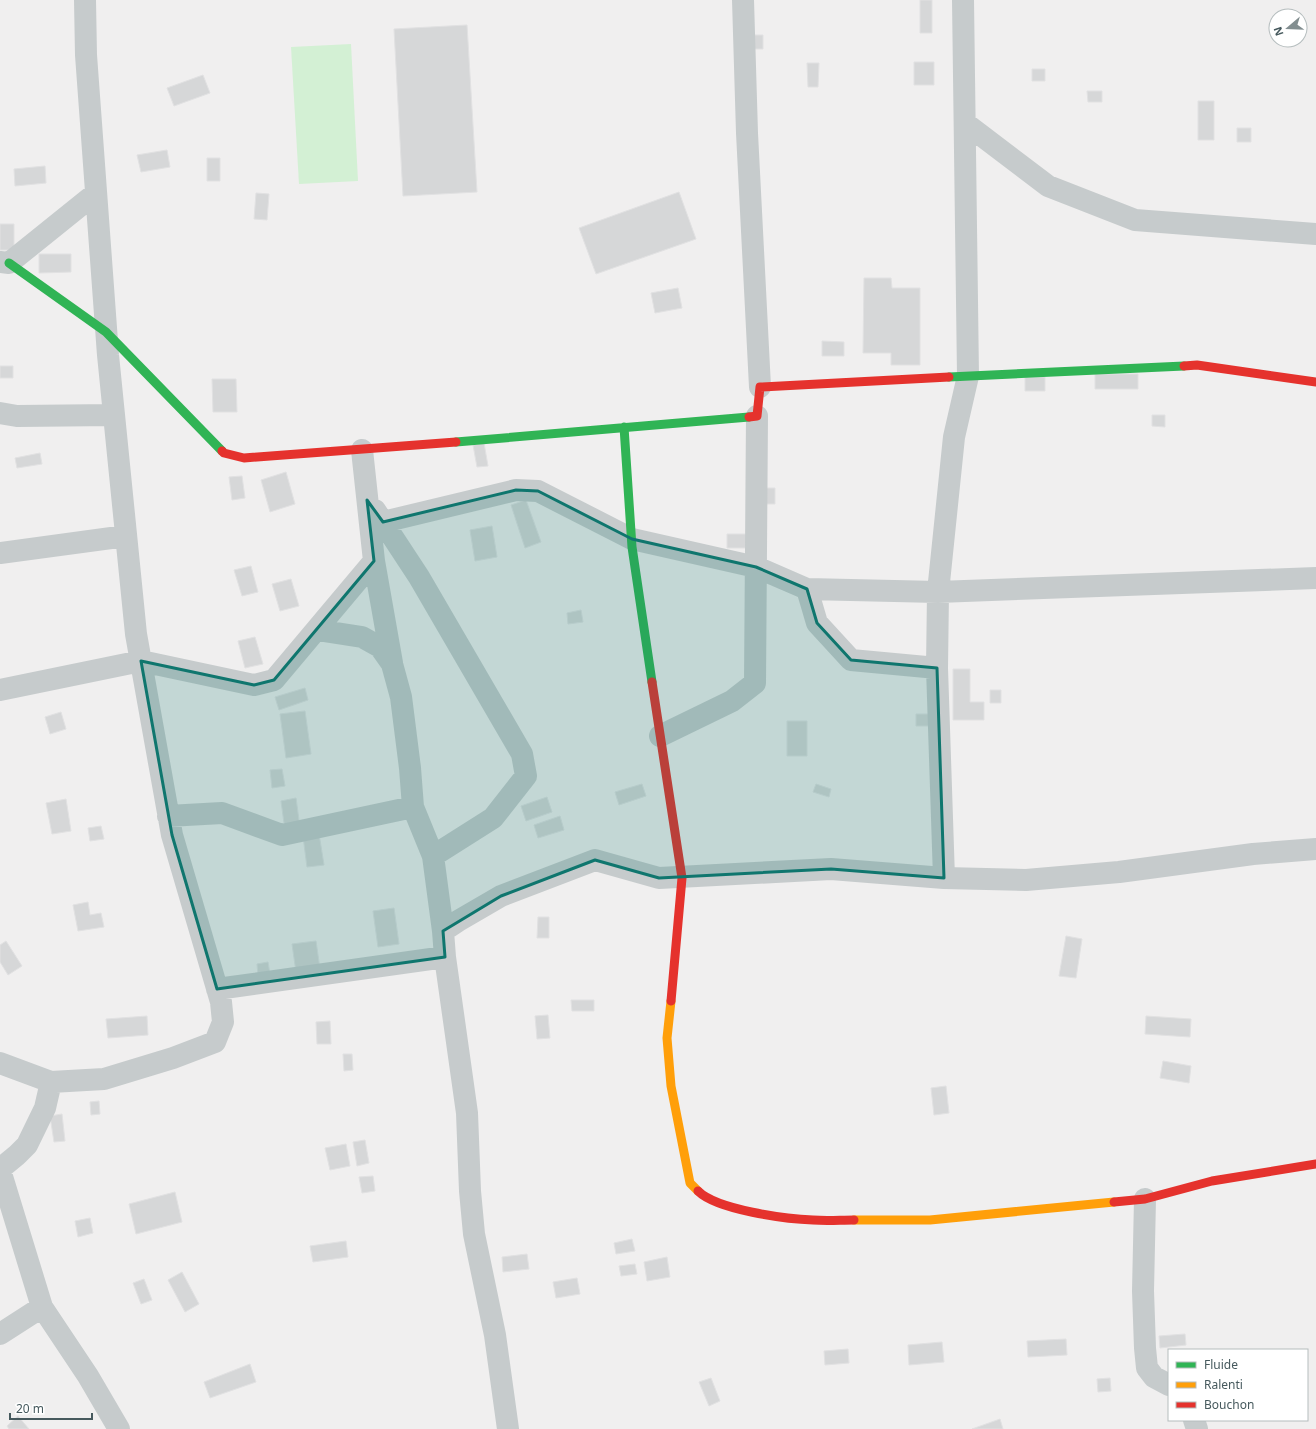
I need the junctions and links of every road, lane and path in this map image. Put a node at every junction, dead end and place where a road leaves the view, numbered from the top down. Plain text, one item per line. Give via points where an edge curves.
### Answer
1 (85, 0) edge
2 (744, 0) edge
3 (963, 0) edge
4 (965, 123) junction
5 (96, 193) junction
6 (1316, 234) edge
7 (5, 262) edge
8 (106, 332) junction
9 (968, 376) junction
10 (1316, 382) edge
11 (760, 387) junction
12 (0, 413) edge
13 (114, 415) junction
14 (757, 416) junction
15 (624, 427) junction
16 (362, 450) junction
17 (367, 500) junction
18 (383, 522) junction
19 (126, 536) junction
20 (632, 539) junction
21 (0, 553) edge
22 (374, 561) junction
23 (756, 567) junction
24 (1316, 578) edge
25 (807, 589) junction
26 (938, 592) junction
27 (317, 630) junction
28 (140, 661) junction
29 (392, 664) junction
30 (937, 668) junction
31 (0, 690) edge
32 (660, 736) junction
33 (413, 807) junction
34 (168, 816) junction
35 (1316, 849) edge
36 (433, 856) junction
37 (682, 878) junction
38 (944, 878) junction
39 (443, 931) junction
40 (445, 957) junction
41 (217, 990) junction
42 (0, 1063) edge
43 (51, 1082) junction
44 (1316, 1164) edge
45 (0, 1170) edge
46 (1145, 1199) junction
47 (42, 1306) junction
48 (0, 1334) edge
49 (1168, 1384) edge
50 (119, 1429) edge
51 (508, 1429) edge

1 - 5 street via 86,55
2 - 11 street via 747,133
3 - 4 street
4 - 6 street via 1048,186 1135,220
4 - 9 street
5 - 7 street
5 - 8 street
7 - 8 street
8 - 13 street
8 - 16 street via 224,453 244,458
9 - 10 street via 1197,365
9 - 11 street
9 - 26 street via 954,437
11 - 14 street
12 - 13 street via 17,416
13 - 19 street
14 - 15 street
14 - 23 street
15 - 16 street
15 - 20 street
16 - 17 street
17 - 18 street
17 - 22 street
18 - 20 street via 516,490 538,491
18 - 36 street via 419,577 522,754 526,776 493,818
19 - 21 street
19 - 28 street
20 - 23 street
20 - 32 street
22 - 27 street
22 - 29 street
23 - 25 street
23 - 32 street via 756,683 732,700
24 - 26 street
25 - 26 street
25 - 30 street via 817,623 851,660
26 - 30 street
27 - 28 street via 274,680 254,685
27 - 29 street via 362,637 380,647
28 - 31 street
28 - 34 street
29 - 33 street via 401,697
30 - 38 street
32 - 37 street
33 - 34 street via 282,835 222,813
33 - 36 street
34 - 41 street
35 - 38 street via 1026,880
36 - 39 street
37 - 38 street via 831,869
37 - 39 street via 659,878 595,860 501,896
37 - 46 street via 667,1038 671,1086 690,1183 704,1197 732,1208 813,1220 930,1220
39 - 40 street
40 - 41 street
40 - 51 street via 467,1113 474,1234 494,1335
41 - 43 street via 223,1022 215,1042 104,1079
42 - 43 street
43 - 45 street via 45,1108 27,1145
44 - 46 street via 1212,1181
45 - 47 street
46 - 49 street via 1143,1291 1147,1368 1154,1377
47 - 48 street
47 - 50 street

